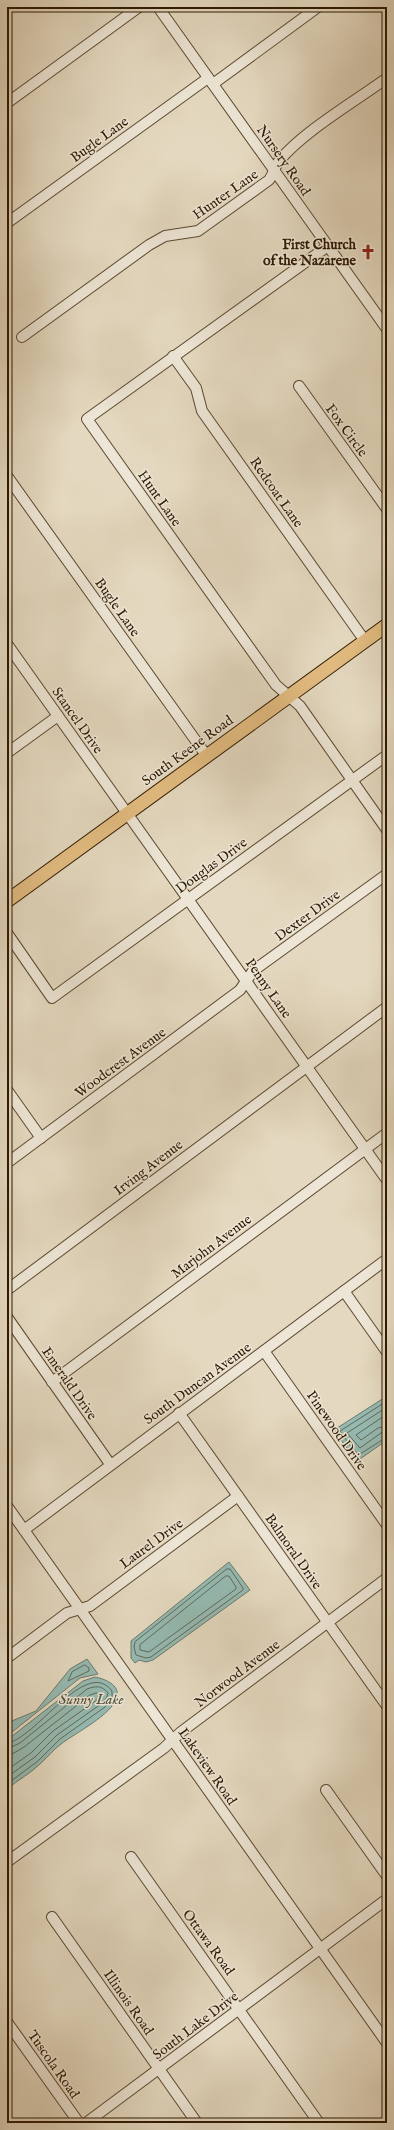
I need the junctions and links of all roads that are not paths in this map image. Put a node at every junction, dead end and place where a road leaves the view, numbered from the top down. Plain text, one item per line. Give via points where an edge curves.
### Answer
1 (139, 7) edge
2 (318, 7) edge
3 (160, 8) edge
4 (387, 78) edge
5 (211, 81) junction
6 (7, 103) edge
7 (275, 172) junction
8 (7, 223) edge
9 (328, 246) junction
10 (387, 329) edge
11 (22, 337) dead end
12 (173, 356) junction
13 (299, 386) dead end
14 (7, 476) edge
15 (387, 509) edge
16 (387, 625) edge
17 (364, 641) junction
18 (7, 644) edge
19 (288, 696) junction
20 (58, 716) junction
21 (7, 753) edge
22 (206, 755) junction
23 (387, 755) edge
24 (352, 780) junction
25 (127, 813) junction
26 (387, 830) edge
27 (387, 874) edge
28 (188, 899) junction
29 (7, 901) edge
30 (7, 933) edge
31 (247, 981) junction
32 (387, 1007) edge
33 (307, 1066) junction
34 (7, 1090) edge
35 (387, 1133) edge
36 (41, 1138) junction
37 (365, 1149) junction
38 (7, 1163) edge
39 (387, 1180) edge
40 (387, 1259) edge
41 (7, 1290) edge
42 (344, 1291) junction
43 (7, 1317) edge
44 (264, 1351) junction
45 (387, 1352) edge
46 (52, 1382) junction
47 (179, 1413) junction
48 (110, 1464) junction
49 (238, 1496) junction
50 (7, 1506) edge
51 (387, 1525) edge
52 (24, 1530) junction
53 (387, 1578) edge
54 (79, 1609) junction
55 (328, 1622) junction
56 (7, 1658) edge
57 (387, 1706) edge
58 (172, 1740) junction
59 (326, 1790) dead end
60 (131, 1857) dead end
61 (7, 1862) edge
62 (387, 1876) edge
63 (387, 1899) edge
64 (52, 1917) dead end
65 (321, 1949) junction
66 (240, 2009) junction
67 (7, 2022) edge
68 (387, 2042) edge
69 (159, 2070) junction
70 (79, 2123) edge
71 (86, 2123) edge
72 (197, 2123) edge
73 (320, 2123) edge

1 - 6 street
2 - 5 street, Bugle Lane
3 - 5 street, Nursery Road
4 - 7 street, Hunter Lane via 302,139 277,162
5 - 7 street, Nursery Road
5 - 8 street, Bugle Lane
7 - 9 street, Nursery Road
7 - 11 street, Hunter Lane via 269,180 216,220 198,230 165,236 149,245
9 - 10 street, Nursery Road
9 - 12 street, Hunt Lane
12 - 17 street, Redcoat Lane via 196,388 202,411
12 - 19 street, Hunt Lane via 87,419 276,685
13 - 15 street, Fox Circle
14 - 22 street, Bugle Lane
16 - 17 main road, South Keene Road
17 - 19 main road, South Keene Road
18 - 20 street, Stancel Drive
19 - 22 main road, South Keene Road
19 - 24 street, Hunt Lane via 300,706
20 - 21 street
20 - 25 street, Stancel Drive
22 - 25 main road, South Keene Road
23 - 24 street, Douglas Drive
24 - 26 street, Hunt Lane
24 - 28 street, Douglas Drive
25 - 28 street, Penny Lane
25 - 29 main road, South Keene Road
27 - 31 street, Dexter Drive via 253,971
28 - 30 street, Douglas Drive via 52,998
28 - 31 street, Penny Lane
31 - 33 street, Penny Lane
31 - 36 street, Woodcrest Avenue via 240,990
32 - 33 street, Irving Avenue
33 - 37 street, Penny Lane
33 - 41 street, Irving Avenue
34 - 36 street
35 - 37 street, Marjohn Avenue
36 - 38 street, Woodcrest Avenue
37 - 39 street, Penny Lane
37 - 46 street, Marjohn Avenue
40 - 42 street, South Duncan Avenue
42 - 44 street, South Duncan Avenue
42 - 45 street
43 - 46 street, Emerald Drive
44 - 47 street, South Duncan Avenue
44 - 51 street, Pinewood Drive
46 - 48 street, Emerald Drive
47 - 48 street, South Duncan Avenue
47 - 49 street, Balmoral Drive
48 - 52 street, South Duncan Avenue
49 - 54 street, Laurel Drive via 90,1606
49 - 55 street, Balmoral Drive
50 - 52 street, Lakeview Road
52 - 54 street, Lakeview Road
53 - 55 street, Norwood Avenue
54 - 56 street via 67,1613
54 - 58 street, Lakeview Road
55 - 57 street, Balmoral Drive
55 - 58 street, Norwood Avenue
58 - 61 street, Norwood Avenue
58 - 65 street, Lakeview Road
59 - 62 street
60 - 66 street, Ottawa Road
63 - 65 street, South Lake Drive
64 - 69 street, Illinois Road
65 - 66 street, South Lake Drive
65 - 68 street, Lakeview Road
66 - 69 street, South Lake Drive
66 - 73 street, Ottawa Road
67 - 70 street, Tuscola Road
69 - 71 street, South Lake Drive
69 - 72 street, Illinois Road

